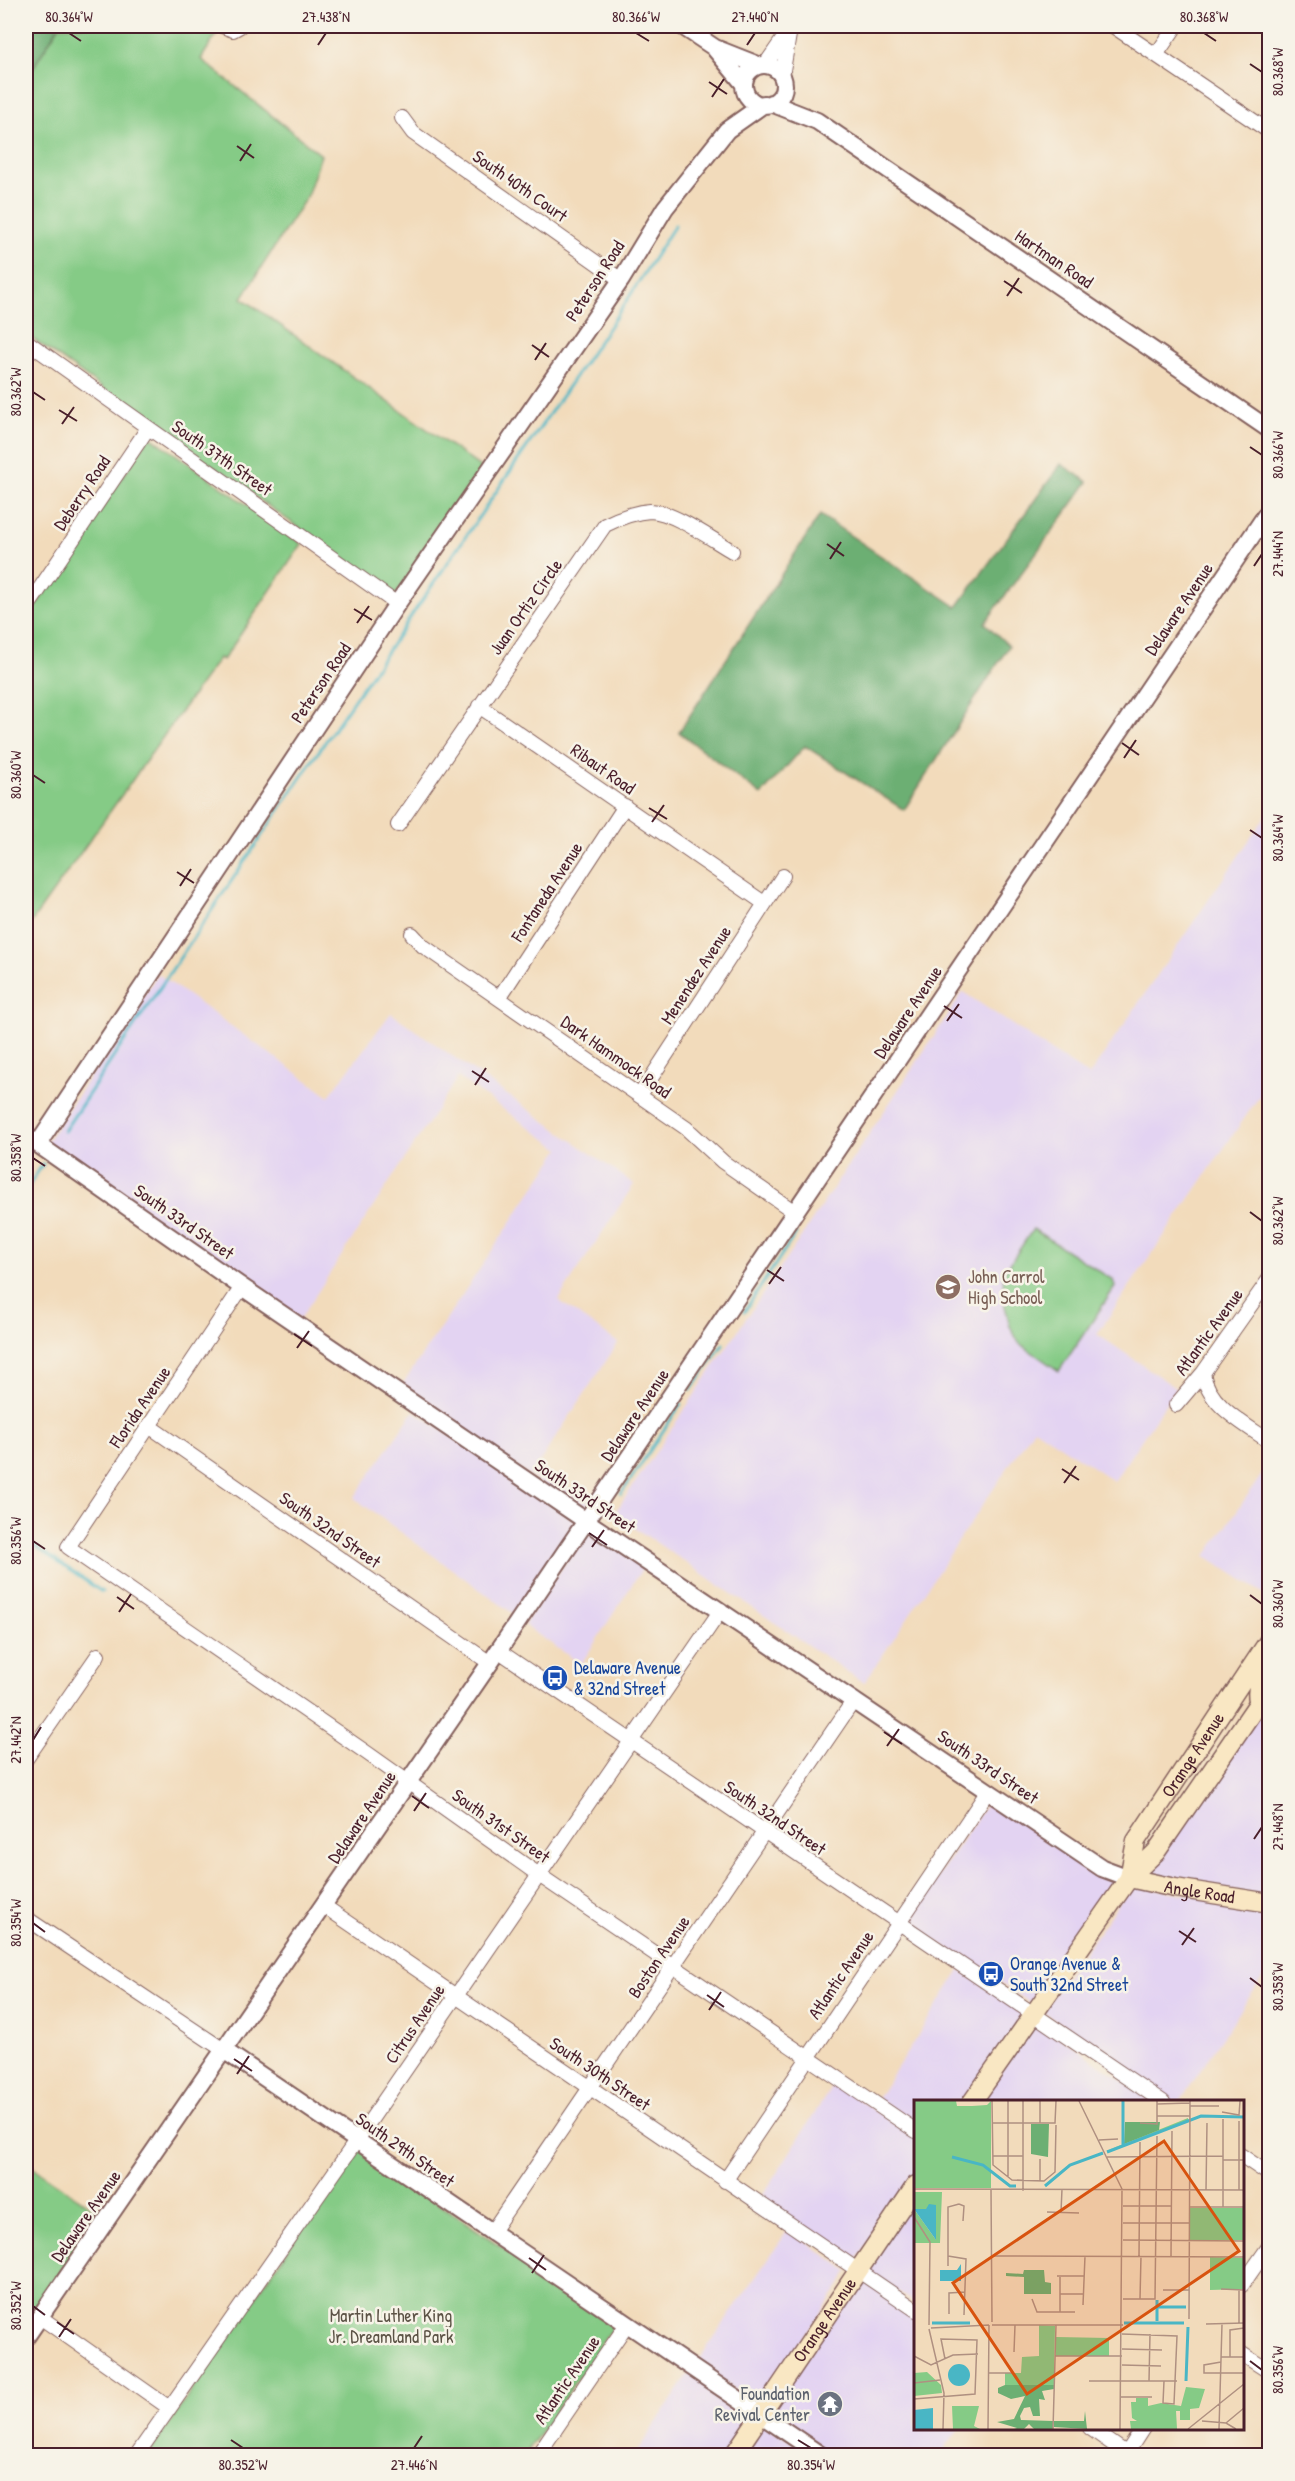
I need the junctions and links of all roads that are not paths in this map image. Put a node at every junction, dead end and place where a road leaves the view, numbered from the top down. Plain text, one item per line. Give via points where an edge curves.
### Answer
1 (222, 26) edge
2 (240, 26) edge
3 (682, 26) edge
4 (1113, 26) edge
5 (1176, 26) edge
6 (791, 27) edge
7 (715, 48) junction
8 (1156, 55) junction
9 (762, 65) junction
10 (783, 80) junction
11 (745, 87) junction
12 (767, 104) junction
13 (402, 118) dead end
14 (817, 121) junction
15 (727, 130) junction
16 (1269, 132) edge
17 (621, 280) junction
18 (26, 341) edge
19 (148, 428) junction
20 (1269, 430) edge
21 (1269, 509) edge
22 (732, 551) dead end
23 (397, 604) junction
24 (26, 609) edge
25 (479, 706) junction
26 (625, 806) junction
27 (398, 825) dead end
28 (783, 876) dead end
29 (764, 903) junction
30 (412, 934) dead end
31 (499, 998) junction
32 (640, 1095) junction
33 (32, 1140) edge
34 (796, 1213) junction
35 (1269, 1278) edge
36 (242, 1287) junction
37 (1203, 1373) junction
38 (1176, 1405) dead end
39 (149, 1426) junction
40 (1269, 1442) edge
41 (586, 1521) junction
42 (68, 1547) joint
43 (721, 1610) junction
44 (1269, 1639) edge
45 (98, 1655) dead end
46 (495, 1657) junction
47 (1269, 1663) edge
48 (1269, 1686) edge
49 (854, 1700) junction
50 (1258, 1702) junction
51 (630, 1740) junction
52 (26, 1759) edge
53 (408, 1784) junction
54 (988, 1791) junction
55 (765, 1833) junction
56 (540, 1875) junction
57 (1129, 1878) junction
58 (1269, 1903) edge
59 (324, 1906) junction
60 (26, 1918) edge
61 (898, 1923) junction
62 (674, 1966) junction
63 (455, 1997) junction
64 (1034, 2012) junction
65 (225, 2051) junction
66 (807, 2059) junction
67 (589, 2088) junction
68 (973, 2100) edge
69 (1160, 2100) edge
70 (914, 2130) edge
71 (357, 2140) junction
72 (1244, 2157) edge
73 (1269, 2175) edge
74 (725, 2181) junction
75 (914, 2186) edge
76 (491, 2233) junction
77 (1269, 2245) edge
78 (857, 2270) junction
79 (1244, 2282) edge
80 (914, 2309) edge
81 (40, 2317) junction
82 (627, 2324) junction
83 (26, 2337) edge
84 (1244, 2355) edge
85 (1269, 2372) edge
86 (168, 2407) junction
87 (761, 2414) junction
88 (1093, 2430) edge
89 (1142, 2430) edge
90 (1127, 2455) edge
91 (136, 2456) edge
92 (537, 2456) edge
93 (732, 2456) edge
94 (822, 2456) edge

1 - 2 street via 233,30
3 - 7 street
4 - 8 street
5 - 8 street
6 - 9 street
6 - 10 street
7 - 9 street
7 - 11 street
8 - 16 street
9 - 10 street via 775,68
9 - 11 street via 748,72
10 - 12 street via 782,93
10 - 14 street, Hartman Road
11 - 12 street via 752,100
11 - 15 street, Peterson Road
12 - 14 street, Hartman Road
12 - 15 street, Peterson Road
13 - 17 street, South 40th Court via 413,133
14 - 20 street, Hartman Road
15 - 17 street, Peterson Road via 665,208
17 - 23 street, Peterson Road
18 - 19 street, South 37th Street
19 - 23 street, South 37th Street
19 - 24 street, Deberry Road
21 - 34 street, Delaware Avenue
22 - 25 street, Juan Ortiz Circle via 683,522 652,511 625,515 605,525
23 - 33 street, Peterson Road
25 - 26 street, Ribaut Road
25 - 27 street, Juan Ortiz Circle
26 - 29 street, Ribaut Road
26 - 31 street, Fontaneda Avenue
28 - 29 street, Menendez Avenue
29 - 32 street, Menendez Avenue
30 - 31 street, Dark Hammock Road via 423,946
31 - 32 street, Dark Hammock Road
32 - 34 street, Dark Hammock Road via 686,1128 723,1162
33 - 36 street, South 33rd Street
34 - 41 street, Delaware Avenue
35 - 37 street, Atlantic Avenue
36 - 39 street, Florida Avenue
36 - 41 street, South 33rd Street
37 - 38 street, Atlantic Avenue
37 - 40 street via 1209,1393 1221,1406
39 - 42 street, Florida Avenue
39 - 46 street, South 32nd Street
41 - 43 street, South 33rd Street
41 - 46 street, Delaware Avenue
42 - 53 street, South 31st Street
43 - 49 street, South 33rd Street
43 - 51 street, Citrus Avenue
44 - 57 main road, Orange Avenue via 1136,1841
45 - 52 street
46 - 51 street, South 32nd Street
46 - 53 street, Delaware Avenue
47 - 50 main road via 1258,1683
48 - 50 main road, Orange Avenue
49 - 54 street, South 33rd Street
49 - 55 street, Boston Avenue
50 - 57 main road, Orange Avenue via 1156,1852
51 - 55 street, South 32nd Street
51 - 56 street, Citrus Avenue
53 - 56 street, South 31st Street
53 - 59 street, Delaware Avenue
54 - 57 street, South 33rd Street via 1102,1868
54 - 61 street, Atlantic Avenue
55 - 61 street, South 32nd Street
55 - 62 street, Boston Avenue
56 - 62 street, South 31st Street
56 - 63 street, Citrus Avenue
57 - 58 main road, Angle Road
57 - 64 main road, Orange Avenue
59 - 63 street, South 30th Street
59 - 65 street, Delaware Avenue
60 - 65 street, South 29th Street
61 - 64 street, South 32nd Street
61 - 66 street, Atlantic Avenue
62 - 66 street, South 31st Street
62 - 67 street, Boston Avenue
63 - 67 street, South 30th Street
63 - 71 street, Citrus Avenue
64 - 68 main road, Orange Avenue
64 - 69 street, South 32nd Street
65 - 71 street, South 29th Street
65 - 81 street, Delaware Avenue
66 - 70 street, South 31st Street
66 - 74 street, Atlantic Avenue
67 - 74 street, South 30th Street
67 - 76 street, Boston Avenue
71 - 76 street, South 29th Street
71 - 86 street, Citrus Avenue
72 - 73 street
74 - 78 street, South 30th Street
75 - 78 main road, Orange Avenue
76 - 82 street, South 29th Street
77 - 79 street
78 - 80 street, South 30th Street
78 - 87 main road, Orange Avenue
81 - 83 street, Delaware Avenue
81 - 86 street
82 - 87 street, South 29th Street
82 - 92 street, Atlantic Avenue
84 - 85 street
86 - 91 street, Citrus Avenue
87 - 93 main road, Orange Avenue
87 - 94 street, South 29th Street
88 - 90 street
89 - 90 street

